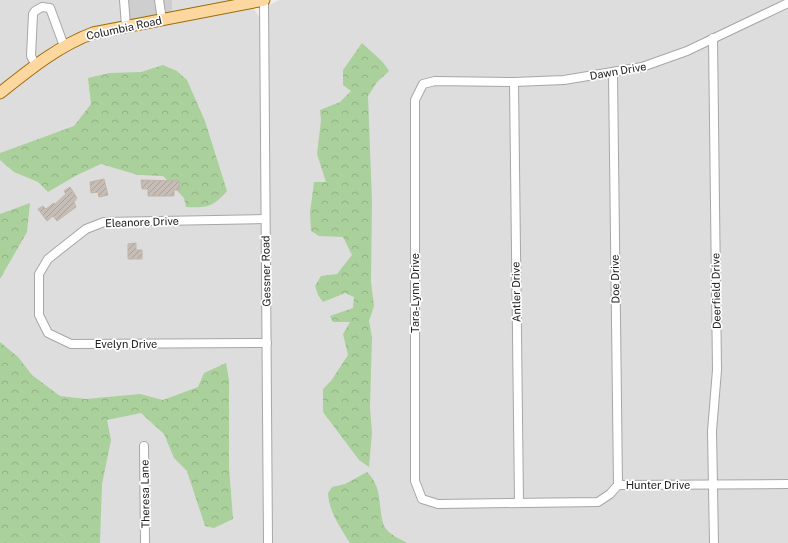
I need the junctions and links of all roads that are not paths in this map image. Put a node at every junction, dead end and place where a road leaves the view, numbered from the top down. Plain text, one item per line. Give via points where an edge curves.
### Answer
1 (124, 0) edge
2 (159, 0) edge
3 (264, 0) edge
4 (788, 3) edge
5 (162, 20) junction
6 (126, 26) junction
7 (713, 38) junction
8 (64, 46) junction
9 (36, 66) junction
10 (613, 73) junction
11 (435, 81) joint
12 (514, 82) junction
13 (0, 93) edge
14 (265, 219) junction
15 (39, 274) joint
16 (267, 343) junction
17 (144, 446) dead end
18 (713, 484) junction
19 (788, 484) edge
20 (618, 485) junction
21 (519, 502) junction
22 (438, 504) joint
23 (146, 543) edge
24 (268, 543) edge
25 (714, 543) edge

1 - 6 street
2 - 5 street
3 - 5 main road, Columbia Road
3 - 14 street, Gessner Road
4 - 7 street, Dawn Drive
5 - 6 main road, Columbia Road
6 - 8 main road, Columbia Road via 93,33
7 - 10 street, Dawn Drive via 663,61
7 - 18 street, Deerfield Drive via 717,370 712,431
8 - 9 main road, Columbia Road
8 - 9 street via 50,8 42,6 37,9 33,14 31,56
9 - 13 main road, Columbia Road
10 - 12 street, Dawn Drive via 564,80
10 - 20 street, Doe Drive
11 - 12 street, Dawn Drive
11 - 22 street, Tara-Lynn Drive via 423,84 415,100 415,481 422,499
12 - 21 street, Antler Drive
14 - 15 street, Eleanore Drive via 104,222 86,229 48,259
14 - 16 street, Gessner Road
15 - 16 street, Evelyn Drive via 39,314 48,333 71,344
16 - 24 street, Gessner Road
17 - 23 street, Theresa Lane
18 - 19 street, Hunter Drive
18 - 20 street, Hunter Drive
18 - 25 street, Deerfield Drive
20 - 21 street, Hunter Drive via 598,502
21 - 22 street, Hunter Drive

